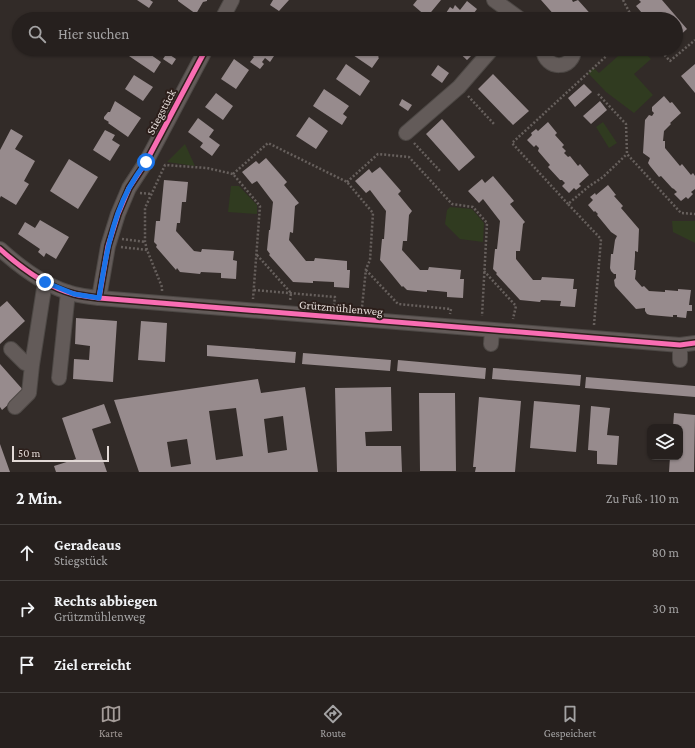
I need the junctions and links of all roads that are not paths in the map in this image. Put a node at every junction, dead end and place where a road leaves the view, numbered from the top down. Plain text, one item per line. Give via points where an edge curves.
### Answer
1 (232, 0) edge
2 (494, 0) edge
3 (226, 12) edge
4 (510, 12) edge
5 (202, 56) edge
6 (486, 56) edge
7 (544, 56) edge
8 (572, 56) edge
9 (406, 134) road end
10 (0, 248) edge
11 (45, 282) junction
12 (68, 292) junction
13 (99, 298) junction
14 (695, 344) edge
15 (680, 345) junction
16 (11, 349) dead end
17 (680, 360) dead end
18 (32, 365) junction
19 (59, 378) dead end
20 (15, 407) dead end

1 - 3 street
2 - 4 street
5 - 13 street, Stiegstück via 146,162 129,188 109,242
6 - 9 street via 459,87
7 - 8 street via 550,63 560,65
10 - 11 street, Grützmühlenweg via 16,264
11 - 12 street, Grützmühlenweg
11 - 18 street
12 - 13 street, Grützmühlenweg
12 - 19 street
13 - 15 street, Grützmühlenweg via 162,303 299,321 360,319 488,334 511,331
14 - 15 street, Grützmühlenweg
15 - 17 street
16 - 18 street via 25,363
18 - 20 street via 29,393

